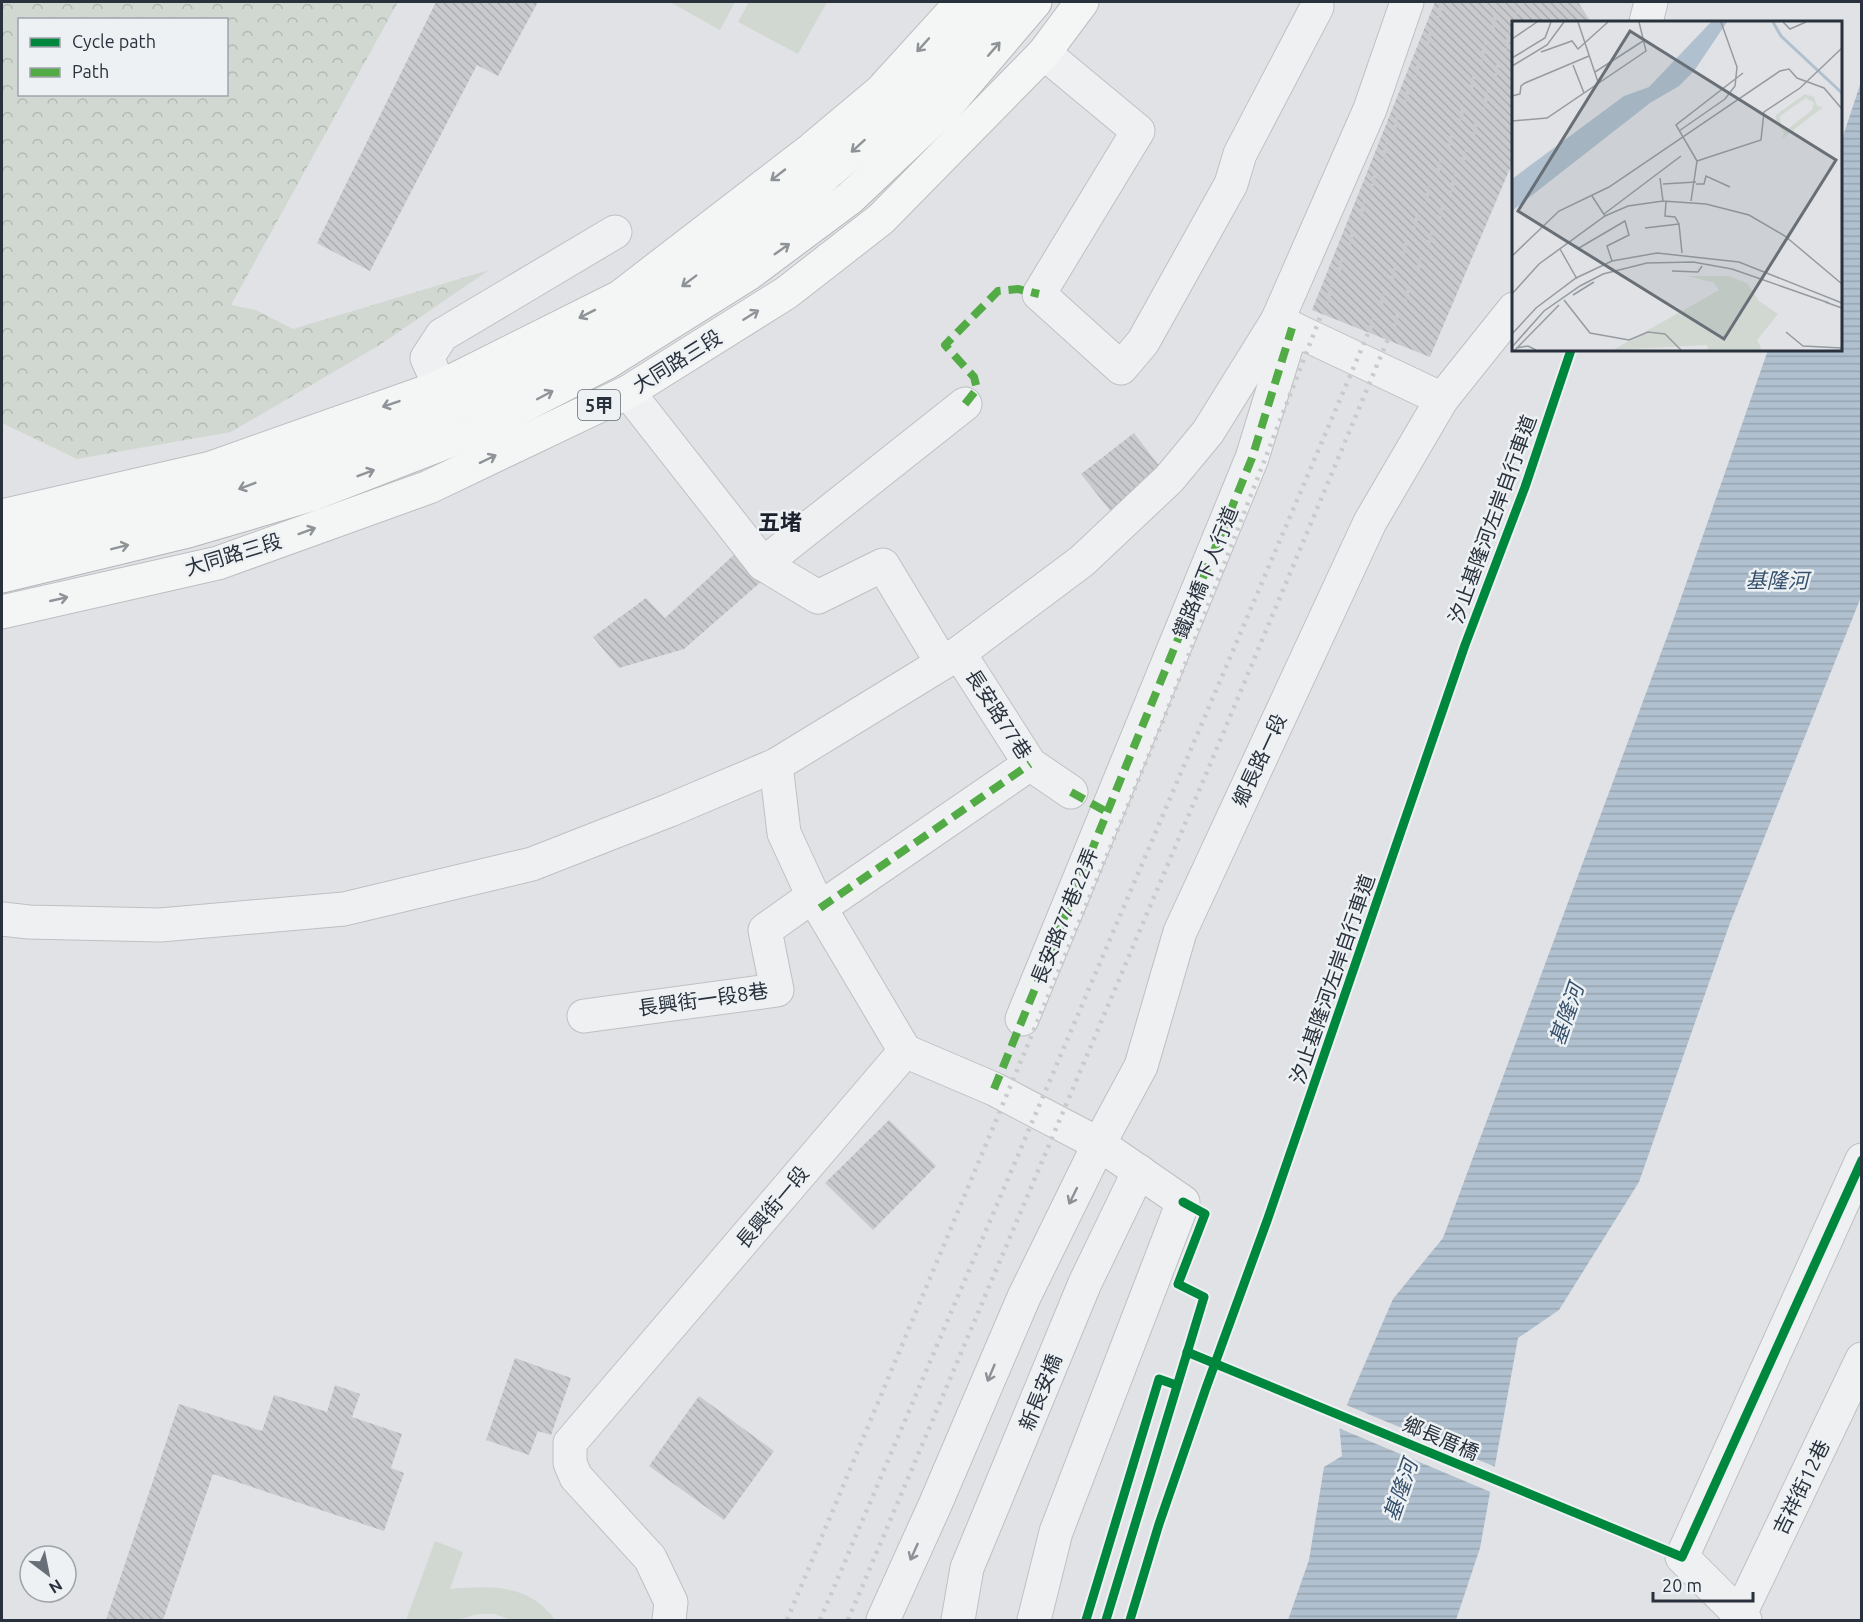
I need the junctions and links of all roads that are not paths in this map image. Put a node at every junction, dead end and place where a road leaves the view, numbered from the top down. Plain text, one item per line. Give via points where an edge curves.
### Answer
1 (962, 2) edge
2 (998, 2) edge
3 (1035, 2) edge
4 (1082, 2) edge
5 (1407, 2) edge
6 (1651, 2) edge
7 (1317, 7) dead end
8 (1646, 21) edge
9 (1044, 53) junction
10 (615, 232) dead end
11 (1512, 312) edge
12 (1284, 324) junction
13 (440, 387) junction
14 (628, 392) junction
15 (1442, 399) junction
16 (965, 404) dead end
17 (2, 516) edge
18 (2, 547) edge
19 (763, 564) junction
20 (2, 576) edge
21 (2, 612) edge
22 (950, 658) junction
23 (1030, 764) junction
24 (776, 765) junction
25 (1071, 792) dead end
26 (1107, 812) joint
27 (816, 902) junction
28 (2, 919) edge
29 (584, 1016) dead end
30 (1022, 1019) dead end
31 (905, 1051) junction
32 (1099, 1144) junction
33 (1861, 1161) edge
34 (1139, 1171) junction
35 (1862, 1359) edge
36 (1742, 1617) edge
37 (669, 1620) edge
38 (883, 1620) edge
39 (958, 1620) edge
40 (1034, 1620) edge

1 -> 13 main road via 880,92 620,297
2 -> 18 main road via 902,107 812,187 679,288 515,377 400,428 232,492
20 -> 3 main road via 188,531 310,495 472,432 606,363 748,274 850,198 943,110
4 - 9 main road, 大同路三段 / 5甲
5 - 12 street via 1370,109
6 - 8 street
7 - 9 street via 1240,154 1226,193 1143,342 1121,368 1039,294 1138,131
14 -> 9 main road, 大同路三段 / 5甲 via 786,293 881,219
10 - 13 street via 442,335 427,358
11 - 15 street, 鄉長路一段
12 - 15 street
12 - 22 street via 1208,432 1169,479 1082,561
12 - 26 street, 鐵路橋下人行道 via 1252,458
13 -> 17 main road via 210,468
14 - 19 street
21 -> 14 main road, 大同路三段 / 5甲 via 218,563 429,488
15 - 32 street, 鄉長路一段 via 1370,522 1190,910 1141,1066
16 - 19 street
19 - 22 street, 長安路77巷 via 818,597 883,566
22 - 23 street, 長安路77巷
22 - 24 street
23 - 25 street, 長安路77巷
23 - 27 street
24 - 27 street via 784,832
24 - 28 street via 532,864 344,909 160,925
26 - 30 street, 長安路77巷22弄
27 - 29 street, 長興街一段8巷 via 765,930 777,990
27 - 31 street
31 - 32 street via 993,1089
31 - 37 street, 長興街一段 via 570,1443 570,1463 576,1477 650,1558 671,1602
32 - 34 street
32 -> 38 street, 鄉長路一段 via 1024,1297
33 - 36 street via 1682,1557
34 - 39 street, 新長安橋 via 1085,1283 967,1568
34 - 40 street via 1184,1203 1056,1532
35 - 36 street, 吉祥街12巷

